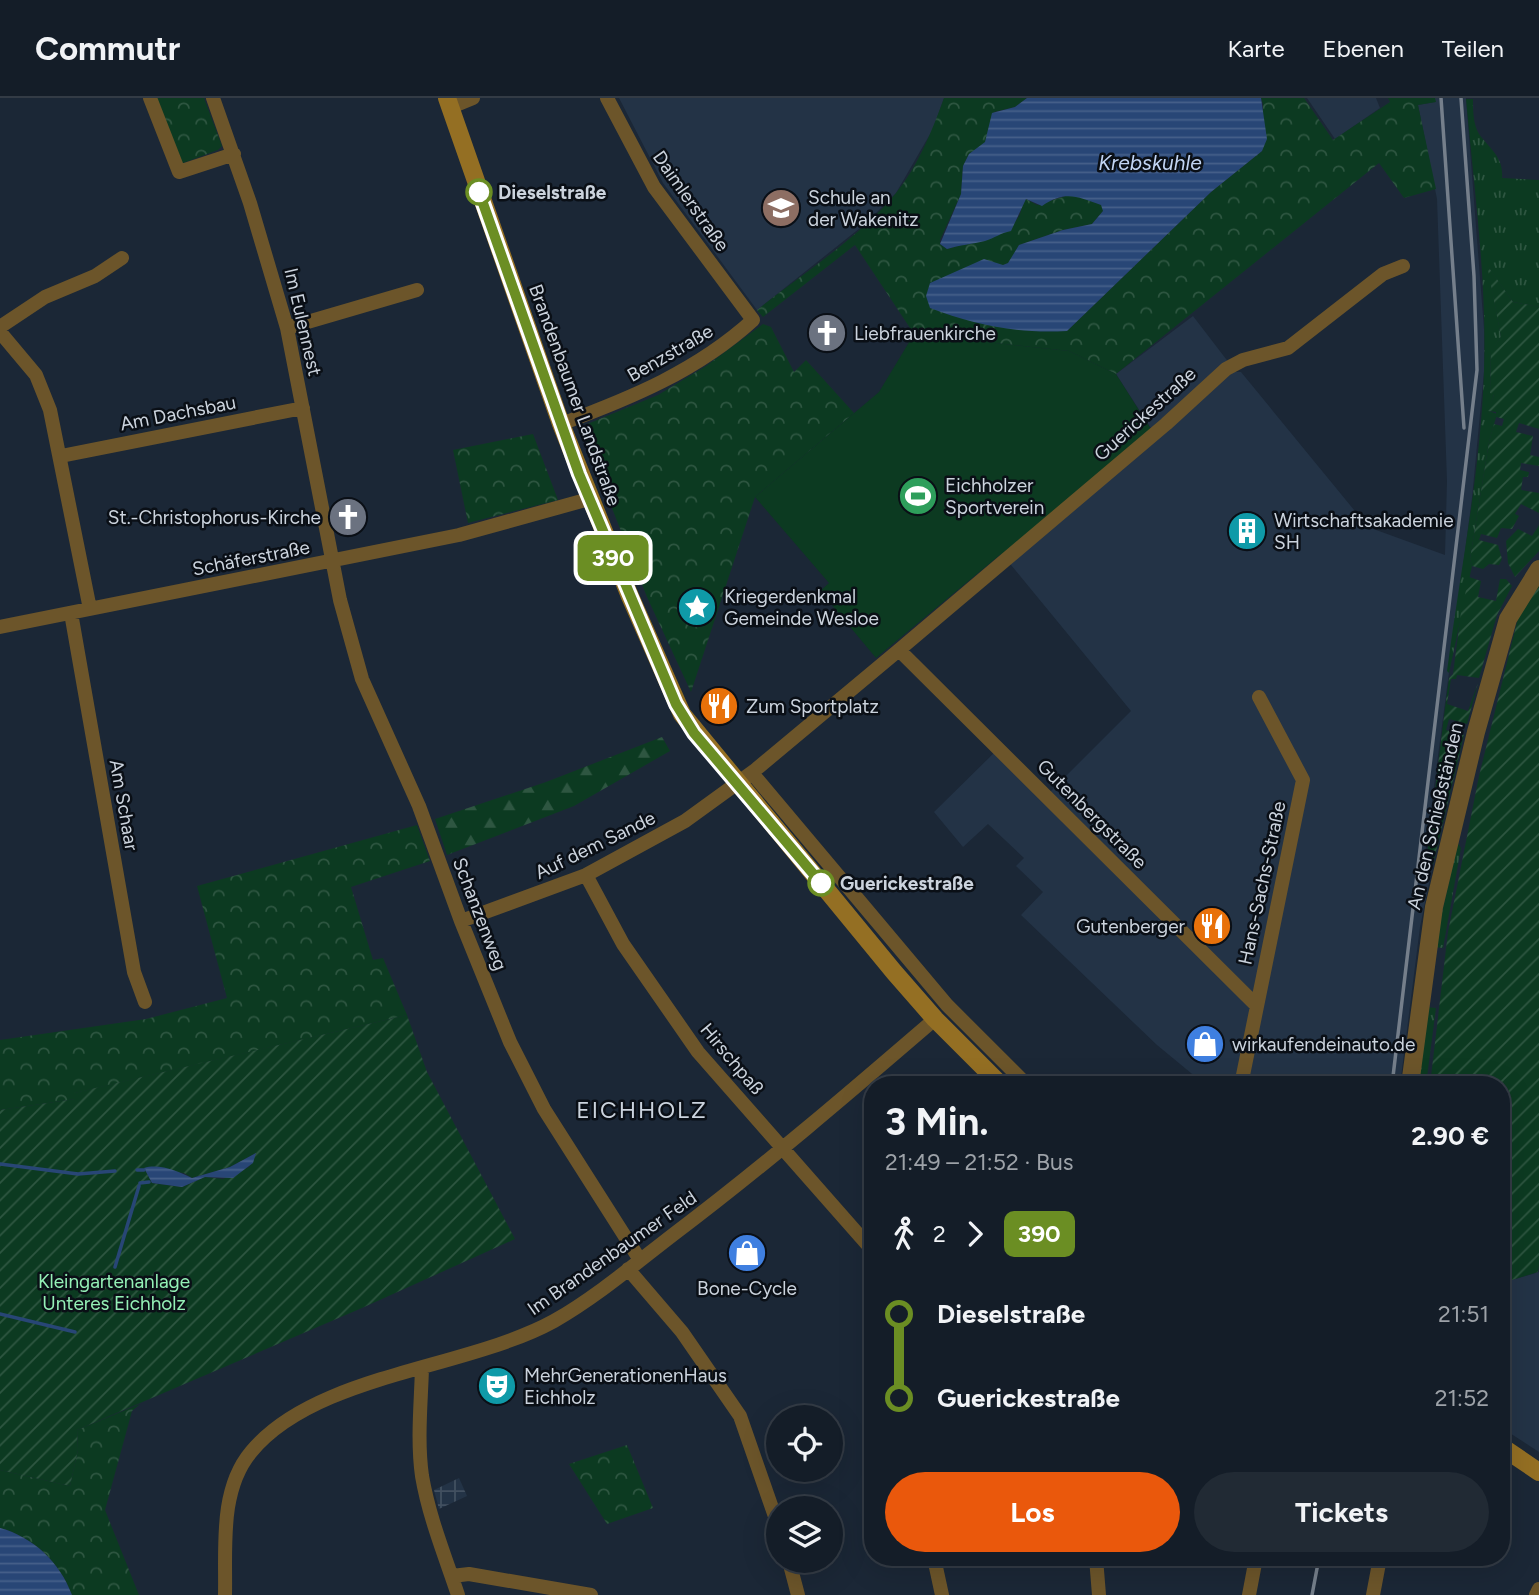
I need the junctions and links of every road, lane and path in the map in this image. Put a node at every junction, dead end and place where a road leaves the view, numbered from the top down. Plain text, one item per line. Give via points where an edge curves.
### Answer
1 (150, 98) edge
2 (213, 98) edge
3 (473, 98) edge
4 (607, 98) edge
5 (449, 103) edge
6 (234, 154) junction
7 (122, 258) dead end
8 (1403, 266) dead end
9 (417, 290) dead end
10 (753, 320) joint
11 (287, 328) junction
12 (0, 329) edge
13 (303, 408) junction
14 (561, 424) junction
15 (61, 456) junction
16 (589, 499) junction
17 (332, 561) junction
18 (1539, 569) edge
19 (90, 610) junction
20 (71, 613) junction
21 (0, 627) edge
22 (899, 650) junction
23 (1259, 697) dead end
24 (752, 773) junction
25 (737, 784) junction
26 (586, 875) junction
27 (461, 922) junction
28 (145, 1002) dead end
29 (1257, 1006) junction
30 (935, 1019) junction
31 (869, 1076) edge
32 (992, 1076) edge
33 (1018, 1076) edge
34 (1243, 1076) edge
35 (1411, 1076) edge
36 (864, 1081) edge
37 (785, 1149) junction
38 (864, 1241) edge
39 (634, 1265) junction
40 (422, 1367) junction
41 (1510, 1452) edge
42 (1539, 1472) edge
43 (768, 1496) edge
44 (936, 1566) edge
45 (1097, 1566) edge
46 (1254, 1566) edge
47 (1378, 1566) edge
48 (792, 1573) edge
49 (452, 1576) junction
50 (1539, 1589) edge
51 (225, 1595) edge
52 (458, 1595) edge
53 (591, 1595) edge
54 (798, 1595) edge
55 (942, 1595) edge
56 (1099, 1595) edge
57 (1249, 1595) edge
58 (1373, 1595) edge
59 (1536, 1595) edge

1 - 6 street via 179,172
2 - 6 street, Im Eulennest
3 - 5 street
4 - 10 street, Daimlerstraße via 660,196
5 - 14 main road, Brandenbaumer Landstraße
6 - 11 street, Im Eulennest
7 - 12 street via 95,276 45,297
8 - 22 street, Guerickestraße via 1383,274 1288,348 1243,359 1226,369
9 - 11 street
10 - 14 street, Benzstraße via 699,362 661,384
11 - 13 street, Im Eulennest
12 - 15 street via 39,383
13 - 15 street, Am Dachsbau
13 - 17 street, Im Eulennest
14 - 16 main road, Brandenbaumer Landstraße
15 - 19 street
16 - 17 street, Schäferstraße via 507,523
16 - 25 main road, Brandenbaumer Landstraße via 676,704
17 - 19 street, Schäferstraße
17 - 27 street, Schanzenweg via 362,679 419,806
18 - 35 street, An den Schießständen via 1508,619 1476,732 1434,907
19 - 20 street, Schäferstraße
20 - 21 street, Schäferstraße
20 - 28 street, Am Schaar via 134,972
22 - 24 street, Guerickestraße
22 - 29 street, Gutenbergstraße
23 - 29 street, Hans-Sachs-Straße via 1303,780
24 - 25 street, Guerickestraße
24 - 33 street via 947,1005
25 - 26 street, Auf dem Sande via 685,821
25 - 30 main road, Brandenbaumer Landstraße
26 - 27 street, Auf dem Sande
26 - 37 street, Hirschpaß via 623,944 698,1052
27 - 39 street, Schanzenweg via 510,1042
29 - 34 street, Hans-Sachs-Straße
30 - 31 street, Im Brandenbaumer Feld
30 - 32 main road, Brandenbaumer Landstraße
36 - 37 street, Im Brandenbaumer Feld
37 - 38 street, Hirschpaß
37 - 39 street, Im Brandenbaumer Feld
39 - 40 street, Im Brandenbaumer Feld via 531,1332
39 - 43 street, Schanzenweg via 740,1416
40 - 49 street via 422,1474
40 - 51 street, Im Brandenbaumer Feld via 304,1412 274,1429 251,1452 240,1469 228,1508
41 - 42 main road
44 - 55 street
45 - 56 street
46 - 57 street
47 - 58 street
48 - 54 street
49 - 52 street
49 - 53 street via 469,1574
50 - 59 street

